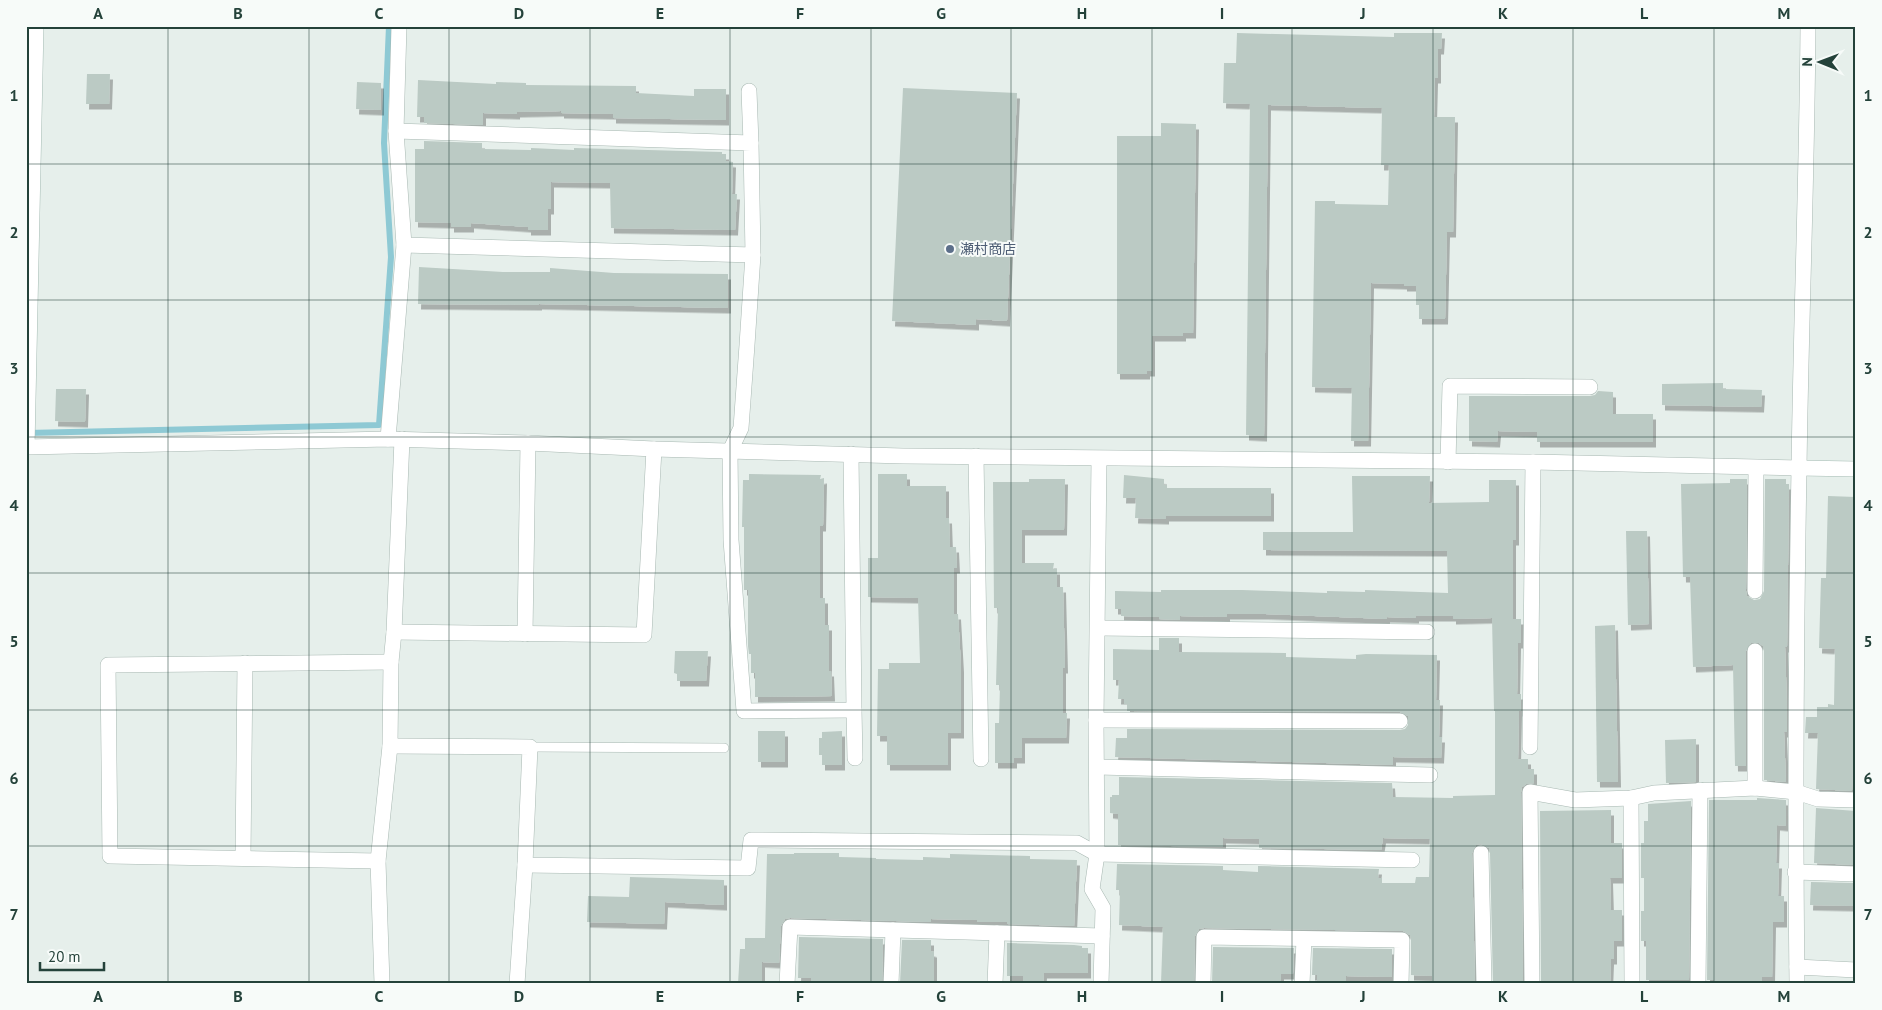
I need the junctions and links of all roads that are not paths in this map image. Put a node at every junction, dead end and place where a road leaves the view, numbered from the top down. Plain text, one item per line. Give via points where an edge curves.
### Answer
1 (36, 26) edge
2 (399, 26) edge
3 (1808, 26) edge
4 (749, 91) dead end
5 (396, 131) junction
6 (751, 143) junction
7 (404, 245) junction
8 (752, 255) junction
9 (1590, 387) dead end
10 (395, 439) junction
11 (528, 443) junction
12 (27, 447) edge
13 (654, 449) junction
14 (730, 452) junction
15 (851, 454) junction
16 (976, 456) junction
17 (1099, 458) junction
18 (1448, 462) junction
19 (1533, 462) junction
20 (1756, 468) junction
21 (1799, 468) junction
22 (1856, 469) edge
23 (1755, 591) dead end
24 (1098, 628) junction
25 (394, 632) junction
26 (1426, 632) dead end
27 (524, 634) junction
28 (1755, 651) dead end
29 (391, 662) junction
30 (245, 663) junction
31 (854, 710) junction
32 (1096, 720) junction
33 (1400, 721) dead end
34 (390, 746) junction
35 (530, 747) junction
36 (1530, 747) dead end
37 (724, 748) dead end
38 (855, 758) dead end
39 (981, 759) dead end
40 (1097, 767) junction
41 (1430, 776) dead end
42 (1755, 788) junction
43 (1700, 790) junction
44 (1796, 792) junction
45 (1631, 798) junction
46 (1856, 800) edge
47 (1481, 853) dead end
48 (1097, 854) junction
49 (244, 858) junction
50 (1412, 860) dead end
51 (378, 861) junction
52 (526, 865) junction
53 (1796, 872) junction
54 (1856, 874) edge
55 (893, 930) junction
56 (997, 933) junction
57 (1102, 936) junction
58 (1304, 939) junction
59 (1797, 967) junction
60 (1856, 970) edge
61 (382, 984) edge
62 (517, 984) edge
63 (787, 984) edge
64 (890, 984) edge
65 (995, 984) edge
66 (1101, 984) edge
67 (1203, 984) edge
68 (1302, 984) edge
69 (1401, 984) edge
70 (1484, 984) edge
71 (1532, 984) edge
72 (1632, 984) edge
73 (1698, 984) edge
74 (1797, 984) edge

1 - 12 street
2 - 5 street
3 - 21 street
4 - 6 street
5 - 6 street
5 - 7 street
6 - 8 street
7 - 8 street
7 - 10 street
8 - 14 street via 741,428
9 - 18 street via 1450,386
10 - 11 street
10 - 12 street
10 - 25 street
11 - 13 street
11 - 27 street
13 - 14 street
13 - 27 street via 644,635
14 - 15 street
14 - 31 street via 731,540 744,711
15 - 16 street
15 - 31 street
16 - 17 street
16 - 39 street
17 - 18 street
17 - 24 street
18 - 19 street
19 - 20 street
19 - 36 street
20 - 21 street
20 - 23 street
21 - 22 street
21 - 44 street
24 - 26 street
24 - 32 street
25 - 27 street
25 - 29 street
28 - 42 street
29 - 30 street
29 - 34 street
30 - 49 street
30 - 49 street via 108,665 110,856
31 - 38 street
32 - 33 street
32 - 40 street
34 - 35 street
34 - 51 street
35 - 37 lane
35 - 52 street
40 - 41 street
40 - 48 street
42 - 43 street
42 - 44 street
43 - 45 street
43 - 73 street
44 - 46 street via 1818,799
44 - 53 street
45 - 71 street via 1575,800 1530,792
45 - 72 street
47 - 70 street
48 - 50 street
48 - 52 street via 1077,843 750,840 748,868
48 - 57 street via 1092,889 1103,908
49 - 51 street
51 - 61 street
52 - 62 street
53 - 54 street
53 - 59 street
55 - 56 street
55 - 63 street via 790,927
55 - 64 street
56 - 57 street
56 - 65 street
57 - 66 street
58 - 67 street via 1204,937
58 - 68 street
58 - 69 street via 1402,940
59 - 60 street
59 - 74 street

